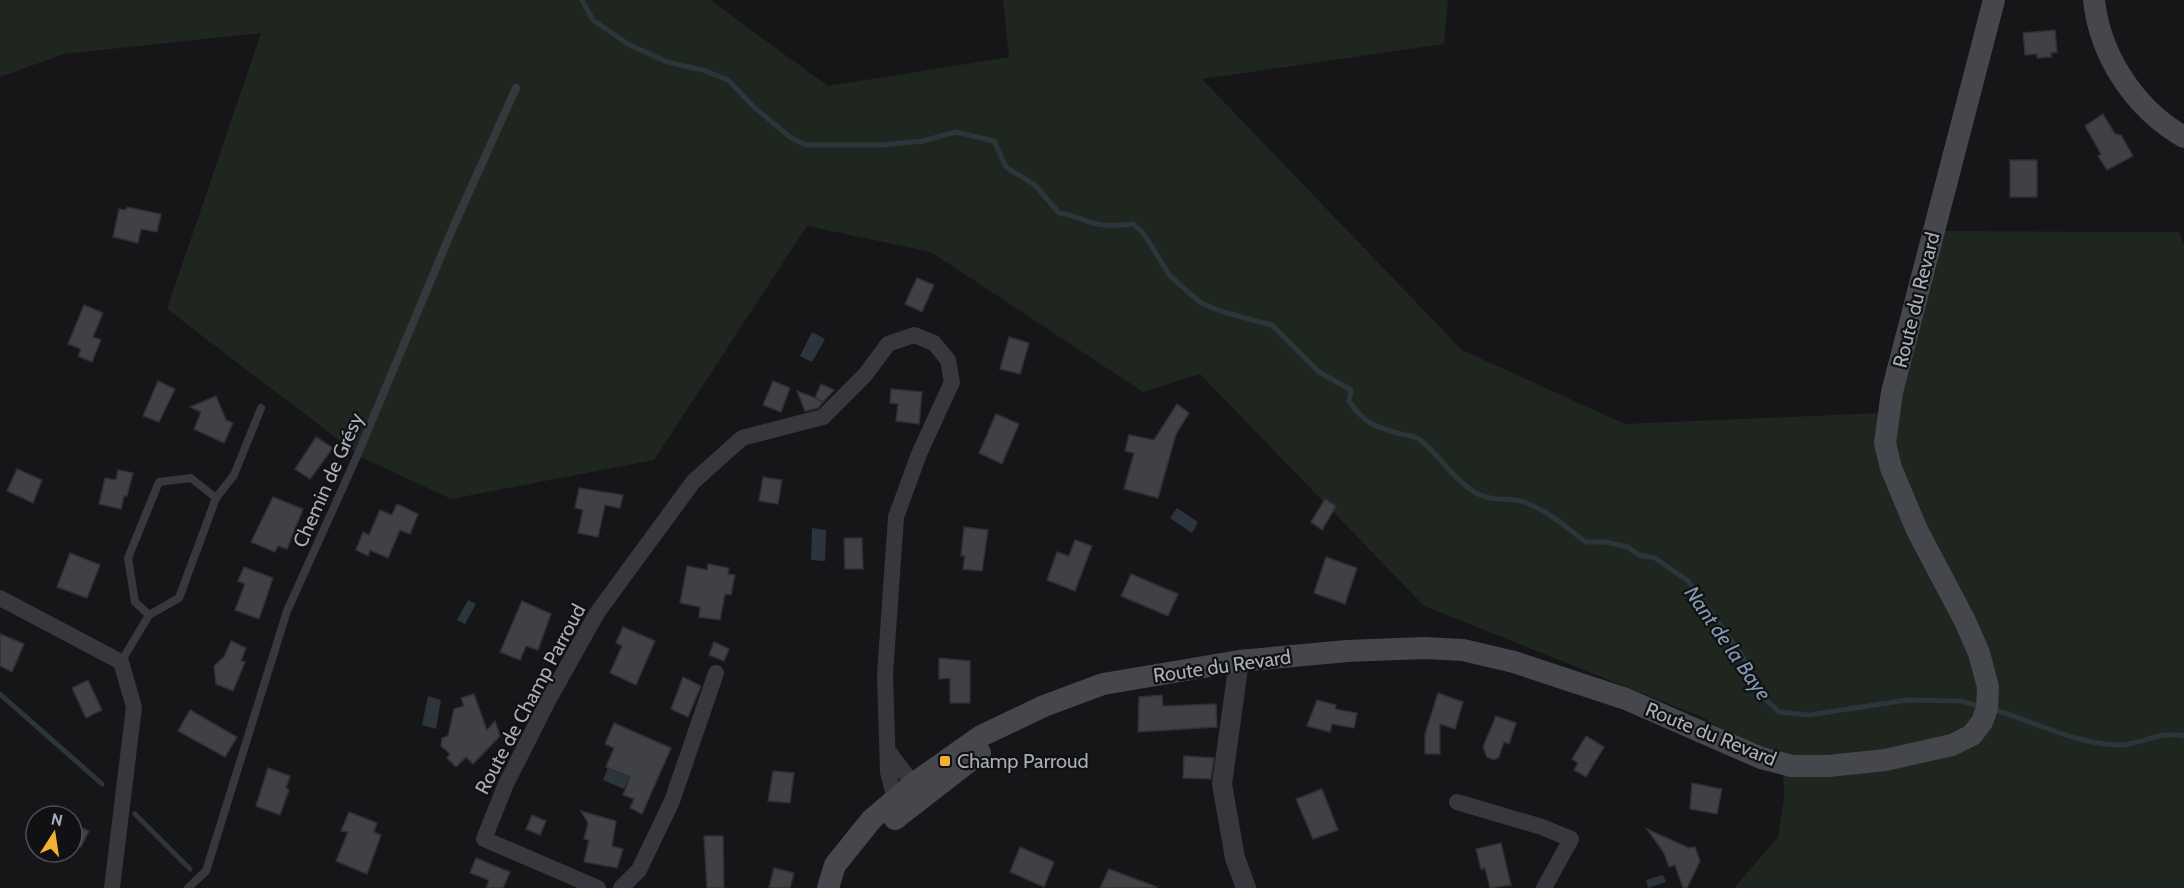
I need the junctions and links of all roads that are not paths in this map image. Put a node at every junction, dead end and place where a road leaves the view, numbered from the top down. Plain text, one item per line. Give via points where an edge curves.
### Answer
1 (1994, 0) edge
2 (2094, 0) edge
3 (516, 88) dead end
4 (2184, 137) edge
5 (261, 408) dead end
6 (216, 498) junction
7 (0, 598) edge
8 (149, 615) junction
9 (1239, 661) junction
10 (121, 662) junction
11 (716, 673) dead end
12 (889, 752) junction
13 (906, 797) junction
14 (1457, 802) dead end
15 (112, 888) edge
16 (188, 888) edge
17 (598, 888) edge
18 (621, 888) edge
19 (828, 888) edge
20 (832, 888) edge
21 (1246, 888) edge
22 (1544, 888) edge

1 - 9 main road, Route du Revard via 1892,392 1885,443 1900,495 1979,653 1988,687 1986,715 1977,730 1952,746 1928,752 1829,766 1792,766 1761,758 1626,699 1514,662 1463,650 1347,651
2 - 4 main road via 2101,36 2120,76 2151,113
3 - 16 lane, Chemin de Grésy via 287,611 206,872
5 - 6 lane via 234,475
6 - 8 lane via 179,598
6 - 8 lane via 191,478 159,482 128,558 135,602
7 - 10 street
8 - 10 lane
9 - 13 main road, Route du Revard via 1103,684 1044,706 981,736
9 - 21 street via 1222,784
10 - 15 street via 134,707
11 - 18 street via 672,801 639,870
12 - 13 street
12 - 13 street, Route de Champ Parroud via 891,795
12 - 17 street, Route de Champ Parroud via 885,674 896,518 919,454 952,382 948,360 934,343 914,335 888,344 865,375 823,417 742,438 693,482 597,613 506,784 484,839
13 - 19 main road, Route du Revard via 872,819 844,851
13 - 20 main road, Route du Revard
14 - 22 street via 1542,826 1571,839

